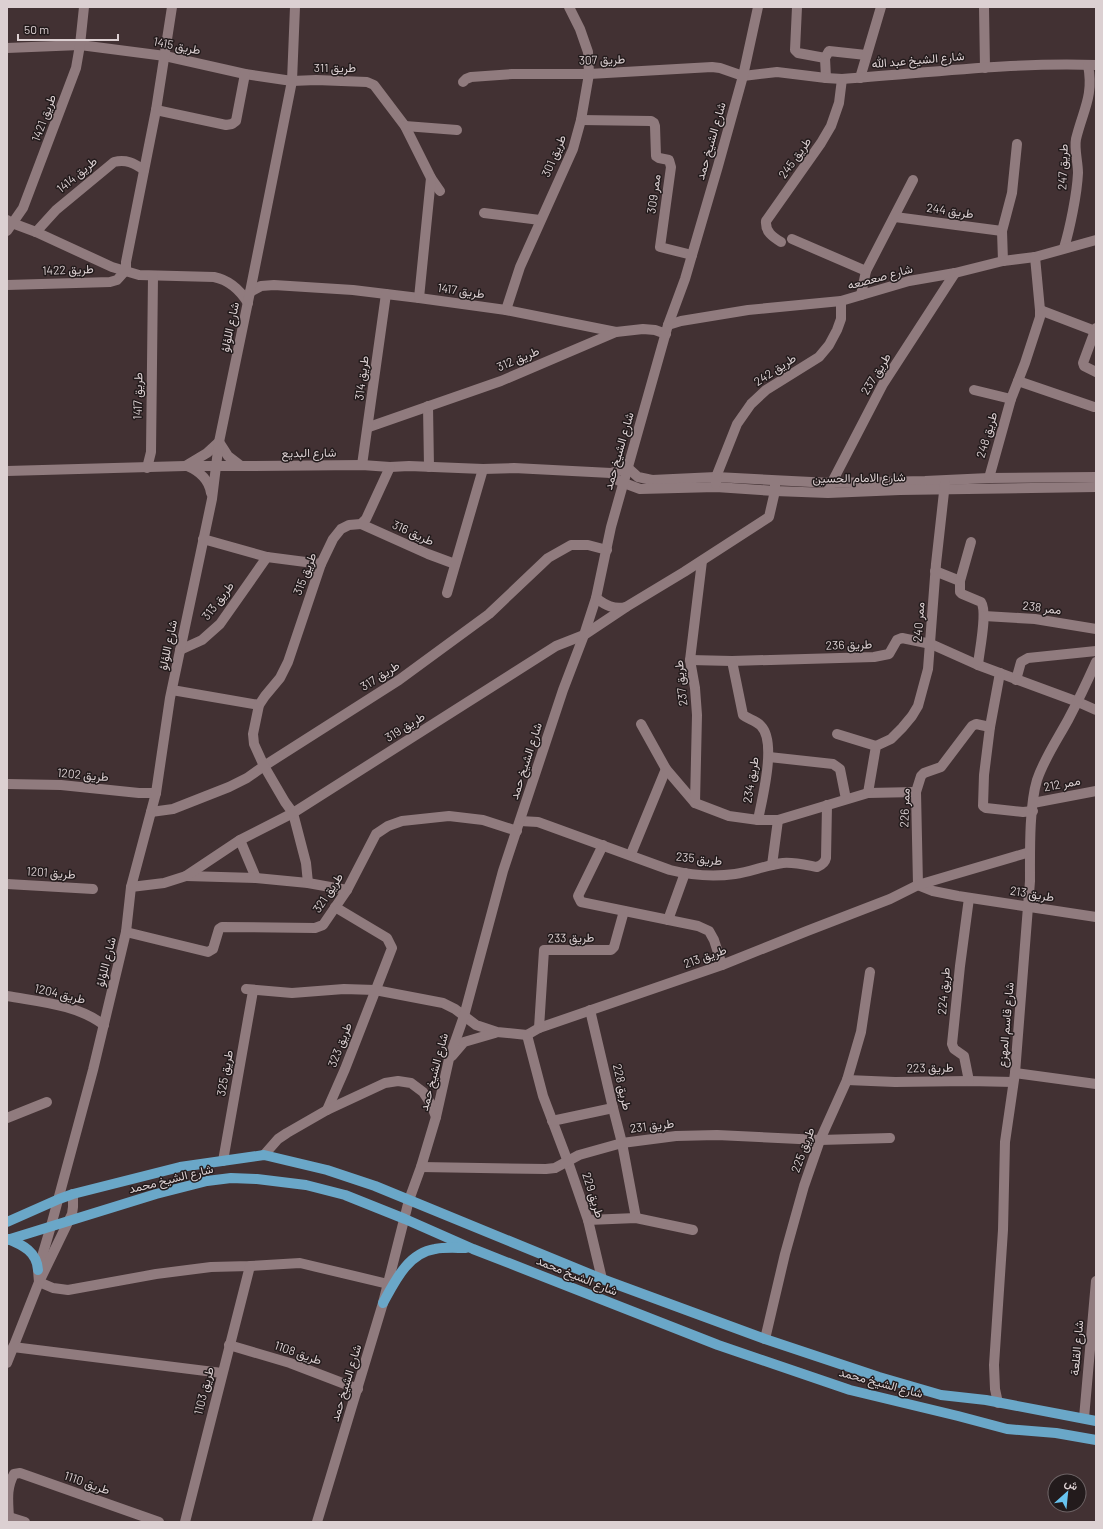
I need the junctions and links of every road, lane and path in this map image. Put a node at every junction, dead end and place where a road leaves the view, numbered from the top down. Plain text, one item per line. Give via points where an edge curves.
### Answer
1 (84, 7) edge
2 (172, 7) edge
3 (295, 7) edge
4 (569, 7) edge
5 (758, 7) edge
6 (797, 7) edge
7 (881, 7) edge
8 (984, 7) edge
9 (80, 45) junction
10 (7, 48) edge
11 (866, 55) junction
12 (165, 56) junction
13 (825, 58) junction
14 (1092, 65) edge
15 (985, 68) junction
16 (245, 74) junction
17 (589, 74) junction
18 (743, 76) junction
19 (826, 78) junction
20 (860, 78) junction
21 (842, 79) junction
22 (292, 81) junction
23 (463, 82) dead end
24 (156, 110) junction
25 (581, 120) junction
26 (405, 126) junction
27 (457, 130) dead end
28 (1017, 144) dead end
29 (144, 170) junction
30 (431, 178) junction
31 (913, 180) dead end
32 (440, 191) dead end
33 (484, 213) dead end
34 (895, 217) junction
35 (540, 220) junction
36 (9, 225) edge
37 (1002, 231) junction
38 (36, 232) junction
39 (792, 239) dead end
40 (1096, 240) edge
41 (781, 242) dead end
42 (1064, 248) junction
43 (692, 255) junction
44 (1035, 257) junction
45 (1003, 261) junction
46 (126, 270) junction
47 (866, 271) junction
48 (955, 273) junction
49 (153, 276) junction
50 (7, 285) edge
51 (250, 292) junction
52 (386, 294) junction
53 (861, 295) junction
54 (419, 298) junction
55 (841, 301) junction
56 (248, 303) junction
57 (506, 310) junction
58 (1040, 310) junction
59 (667, 330) junction
60 (1095, 330) edge
61 (616, 332) junction
62 (1096, 372) edge
63 (1018, 381) junction
64 (974, 390) dead end
65 (1011, 399) junction
66 (428, 406) junction
67 (1094, 407) dead end
68 (369, 427) junction
69 (219, 442) junction
70 (362, 465) junction
71 (185, 466) junction
72 (216, 466) junction
73 (241, 466) junction
74 (390, 467) junction
75 (429, 467) junction
76 (147, 468) junction
77 (628, 468) junction
78 (483, 469) junction
79 (7, 471) edge
80 (610, 473) junction
81 (1096, 477) edge
82 (716, 482) junction
83 (984, 482) junction
84 (1064, 482) junction
85 (624, 483) junction
86 (831, 483) junction
87 (945, 485) junction
88 (775, 486) junction
89 (1096, 487) edge
90 (828, 493) junction
91 (212, 499) junction
92 (362, 524) junction
93 (203, 539) junction
94 (971, 542) dead end
95 (607, 550) junction
96 (267, 557) junction
97 (702, 561) junction
98 (321, 564) junction
99 (455, 564) junction
100 (935, 571) junction
101 (960, 581) junction
102 (447, 593) dead end
103 (596, 598) junction
104 (626, 607) junction
105 (984, 616) junction
106 (1096, 629) edge
107 (584, 635) junction
108 (931, 644) junction
109 (180, 650) junction
110 (1096, 650) edge
111 (690, 660) junction
112 (732, 661) junction
113 (1096, 662) edge
114 (978, 665) junction
115 (1000, 673) junction
116 (1016, 680) junction
117 (172, 690) junction
118 (1078, 702) junction
119 (259, 705) junction
120 (1096, 710) edge
121 (641, 724) dead end
122 (990, 727) junction
123 (836, 734) dead end
124 (876, 746) junction
125 (769, 757) junction
126 (264, 766) junction
127 (666, 769) junction
128 (7, 784) edge
129 (1096, 791) edge
130 (916, 792) junction
131 (156, 793) junction
132 (868, 793) junction
133 (846, 799) junction
134 (695, 803) junction
135 (827, 805) junction
136 (1033, 807) junction
137 (151, 812) junction
138 (293, 813) junction
139 (758, 820) junction
140 (778, 820) junction
141 (518, 826) junction
142 (240, 840) junction
143 (603, 844) junction
144 (1030, 852) junction
145 (631, 854) junction
146 (772, 865) junction
147 (684, 873) junction
148 (186, 876) junction
149 (256, 878) junction
150 (308, 883) junction
151 (7, 884) edge
152 (918, 885) junction
153 (131, 887) junction
154 (93, 889) dead end
155 (347, 890) junction
156 (969, 898) junction
157 (1028, 906) junction
158 (335, 907) junction
159 (624, 912) junction
160 (1096, 917) edge
161 (668, 920) junction
162 (126, 932) junction
163 (722, 966) junction
164 (870, 972) dead end
165 (375, 990) junction
166 (7, 996) edge
167 (590, 1010) junction
168 (464, 1016) junction
169 (104, 1025) junction
170 (539, 1028) junction
171 (497, 1032) junction
172 (527, 1035) junction
173 (449, 1059) junction
174 (1014, 1077) junction
175 (847, 1080) junction
176 (969, 1081) junction
177 (1096, 1084) edge
178 (47, 1102) dead end
179 (612, 1108) junction
180 (327, 1110) junction
181 (436, 1117) junction
182 (7, 1118) edge
183 (552, 1121) junction
184 (890, 1138) dead end
185 (820, 1140) junction
186 (622, 1143) junction
187 (264, 1155) junction
188 (223, 1161) junction
189 (568, 1162) junction
190 (421, 1167) junction
191 (73, 1194) junction
192 (59, 1199) junction
193 (409, 1200) junction
194 (636, 1218) junction
195 (404, 1219) junction
196 (588, 1220) junction
197 (69, 1221) junction
198 (7, 1222) edge
199 (51, 1226) junction
200 (692, 1230) dead end
201 (7, 1239) edge
202 (473, 1249) junction
203 (250, 1266) junction
204 (38, 1270) junction
205 (602, 1279) junction
206 (1096, 1281) edge
207 (39, 1282) junction
208 (388, 1284) junction
209 (384, 1303) junction
210 (765, 1339) junction
211 (229, 1345) junction
212 (13, 1347) junction
213 (7, 1363) edge
214 (222, 1373) junction
215 (358, 1389) junction
216 (998, 1403) junction
217 (1084, 1418) junction
218 (1096, 1421) edge
219 (1096, 1440) edge
220 (7, 1506) edge
221 (9, 1519) edge
222 (26, 1522) edge
223 (160, 1522) edge
224 (185, 1522) edge
225 (317, 1522) edge

1 - 9 street, طريق 1421
2 - 12 street
3 - 22 street, شارع اللؤلؤ
4 - 17 street, طريق 301 via 588,52
5 - 18 street, شارع الشيخ حمد
6 - 13 street via 795,50 798,53
7 - 11 street
8 - 15 street
9 - 10 street, طريق 1415
9 - 12 street, طريق 1415
9 - 36 street, طريق 1421 via 76,68 24,208
11 - 13 street via 831,50
11 - 20 street
12 - 16 street, طريق 1415
12 - 24 street
13 - 19 street
14 - 15 street, شارع الشيخ عبد الله
14 - 42 street, طريق 247 via 1090,92 1076,140 1078,173
15 - 20 street, شارع الشيخ عبد الله
16 - 22 street, طريق 1415
16 - 24 street via 236,122 232,124 226,125
17 - 18 street, طريق 307 via 712,67
17 - 23 street, طريق 307 via 512,74 471,77
17 - 25 street, طريق 301
18 - 19 street, شارع الشيخ عبد الله via 777,72
18 - 43 street, شارع الشيخ حمد
19 - 21 street, شارع الشيخ عبد الله
20 - 21 street, شارع الشيخ عبد الله
21 - 41 street, طريق 245 via 839,103 831,126 766,221 768,232
22 - 26 street, طريق 311 via 368,82 374,85
22 - 51 street, شارع اللؤلؤ
24 - 29 street
25 - 35 street, طريق 301 via 573,149
25 - 43 street, ممر 309 via 654,123 656,156 669,160 671,167 660,248
26 - 27 street
26 - 30 street, طريق 311
28 - 37 street via 1012,193
29 - 38 street, طريق 1414 via 125,161 114,162 56,210
29 - 46 street
30 - 32 street, طريق 311
30 - 54 street
31 - 34 street
33 - 35 street
34 - 37 street, طريق 244
34 - 47 street
35 - 57 street, طريق 301 via 520,267
36 - 38 street
37 - 45 street
38 - 46 street via 112,268
39 - 47 street
40 - 42 street, شارع صعصعه
42 - 44 street, شارع صعصعه
43 - 59 street, شارع الشيخ حمد
44 - 45 street, شارع صعصعه
44 - 58 street, طريق 248
45 - 48 street, شارع صعصعه
46 - 49 street
46 - 50 street, طريق 1422 via 117,280 110,282
47 - 53 street
48 - 53 street, شارع صعصعه via 909,281
48 - 86 street, طريق 237 via 883,384
49 - 56 street via 221,278 244,296
49 - 76 street, طريق 1417 via 151,452
51 - 52 street, طريق 1417 via 261,286 274,285
51 - 56 street, شارع اللؤلؤ
52 - 54 street, طريق 1417
52 - 68 street, طريق 314
53 - 55 street, شارع صعصعه
54 - 57 street, طريق 1417
55 - 59 street, شارع صعصعه via 748,310 681,321
55 - 82 street, طريق 242 via 841,319 837,330 819,357 766,390 751,404 737,424
56 - 69 street, شارع اللؤلؤ
57 - 61 street, طريق 1417
58 - 60 street
58 - 63 street, طريق 248 via 1037,328
59 - 61 street, طريق 1417
59 - 77 street, شارع الشيخ حمد
60 - 62 street via 1083,363
61 - 66 street, طريق 312 via 501,381
63 - 65 street, طريق 248
63 - 67 street
64 - 65 street, طريق 248
65 - 83 street, طريق 248
66 - 68 street, طريق 312
66 - 75 street
68 - 70 street, طريق 314
69 - 71 street via 207,453
69 - 72 street, شارع اللؤلؤ
69 - 73 street via 228,456
70 - 73 street, شارع البديع
70 - 74 street, شارع البديع
71 - 72 street, شارع البديع
71 - 76 street, شارع البديع
71 - 91 street via 194,469 207,481
72 - 73 street, شارع البديع
72 - 91 street, شارع اللؤلؤ
74 - 75 street, شارع البديع
74 - 92 street
75 - 78 street, شارع البديع
76 - 79 street, شارع البديع
77 - 80 street, شارع البديع
77 - 82 street, شارع الامام الحسين via 638,477 652,480
77 - 85 street, شارع الشيخ حمد
78 - 80 street, شارع البديع
78 - 99 street
80 - 85 street
81 - 84 street, شارع الامام الحسين
82 - 85 street, شارع الامام الحسين via 640,489
82 - 88 street, شارع الامام الحسين
83 - 84 street, شارع الامام الحسين
83 - 87 street, شارع الامام الحسين
84 - 89 street, شارع الامام الحسين
85 - 95 street, شارع الشيخ حمد
86 - 87 street, شارع الامام الحسين
86 - 88 street, شارع الامام الحسين
86 - 90 street, طريق 237
87 - 90 street, شارع الامام الحسين
87 - 100 street, ممر 240
88 - 90 street, شارع الامام الحسين
88 - 97 street via 769,517
91 - 93 street, شارع اللؤلؤ
92 - 98 street, طريق 315 via 341,528
92 - 99 street, طريق 316
93 - 96 street
93 - 109 street, شارع اللؤلؤ
94 - 101 street
95 - 103 street, شارع الشيخ حمد
95 - 126 street, طريق 317 via 588,545 571,545 548,558 489,614 399,680
96 - 98 street
96 - 109 street, طريق 313 via 220,624 202,640
97 - 104 street
97 - 111 street, طريق 237
98 - 119 street, طريق 315 via 288,662 280,678
99 - 102 street
100 - 101 street
100 - 108 street, ممر 240
101 - 105 street via 960,592 981,602
103 - 104 street via 610,607
103 - 107 street, شارع الشيخ حمد
104 - 107 street
105 - 106 street, ممر 238 via 1035,618
105 - 114 street
107 - 138 street, طريق 319 via 556,646
107 - 141 street, شارع الشيخ حمد
108 - 112 street, طريق 236 via 902,638 897,640 885,656
108 - 114 street, طريق 236
108 - 124 street, ممر 240 via 928,669 918,706 902,728
109 - 117 street, شارع اللؤلؤ
110 - 116 street via 1028,658 1022,662
111 - 112 street, طريق 236
111 - 134 street, طريق 237 via 697,715
112 - 125 street, طريق 234 via 743,714 761,726 767,735
113 - 118 street, شارع قاسم المهزع
114 - 115 street, طريق 236
115 - 116 street, طريق 236
115 - 122 street
116 - 118 street, طريق 236
117 - 119 street
117 - 131 street, شارع اللؤلؤ
118 - 120 street, طريق 236
118 - 136 street, شارع قاسم المهزع via 1042,766
119 - 126 street, طريق 315 via 253,740
121 - 127 street, طريق 234
122 - 130 street, ممر 226 via 976,724 972,726 941,767 922,774
122 - 136 street via 983,806 1023,812
123 - 124 street
124 - 132 street
125 - 133 street via 838,766
125 - 139 street, طريق 234
126 - 137 street, طريق 317 via 229,787 173,809
126 - 138 street, طريق 315
127 - 134 street, طريق 234
127 - 145 street
128 - 131 street, طريق 1202 via 61,785
129 - 136 street, ممر 212
130 - 132 street, طريق 234
130 - 152 street, ممر 226
131 - 137 street, شارع اللؤلؤ
132 - 133 street, طريق 234
133 - 135 street, طريق 234
134 - 139 street, طريق 234 via 729,816
135 - 140 street, طريق 234
135 - 146 street, طريق 235 via 826,858 823,864 817,867 792,863
136 - 144 street, شارع قاسم المهزع
137 - 153 street, شارع اللؤلؤ
138 - 142 street, طريق 319
138 - 150 street, طريق 315 via 306,863
139 - 140 street, طريق 234
140 - 146 street
141 - 143 street, طريق 235 via 538,822
141 - 155 street, طريق 321 via 449,816 402,821 388,826 376,834
141 - 168 street, شارع الشيخ حمد via 503,871
142 - 148 street, طريق 319
142 - 149 street
143 - 145 street, طريق 235
143 - 159 street via 578,899 581,902
144 - 152 street, طريق 213
144 - 157 street, شارع قاسم المهزع
145 - 147 street, طريق 235
146 - 147 street, طريق 235 via 728,875
147 - 161 street
148 - 149 street, طريق 319
148 - 153 street, طريق 319 via 164,883
149 - 150 street, طريق 319
150 - 155 street, طريق 319
151 - 154 street, طريق 1201
152 - 156 street, طريق 213 via 933,891
152 - 163 street, طريق 213 via 890,899
153 - 162 street, شارع اللؤلؤ
155 - 158 street, طريق 321
156 - 157 street, طريق 213
156 - 176 street, طريق 224 via 952,1044 954,1049 964,1056
157 - 160 street, طريق 213
157 - 174 street, شارع قاسم المهزع
158 - 162 street, طريق 321 via 323,925 315,928 222,927 219,929 213,949 208,952
158 - 165 street, طريق 323 via 387,938 392,945
159 - 161 street
159 - 170 street, طريق 233 via 611,950 544,950
161 - 163 street via 709,931
162 - 169 street, شارع اللؤلؤ
163 - 167 street, طريق 213
164 - 175 street, طريق 225 via 861,1032
165 - 168 street via 443,1003
165 - 180 street, طريق 323
165 - 188 street, طريق 325 via 344,989 292,993 250,990
166 - 169 street, طريق 1204 via 68,1007 88,1014
167 - 170 street, طريق 213
167 - 179 street, طريق 228
168 - 171 street via 476,1025
168 - 173 street, شارع الشيخ حمد
169 - 192 street, شارع اللؤلؤ
170 - 172 street, طريق 213
171 - 172 street
171 - 173 street via 464,1042
172 - 183 street, طريق 229
173 - 181 street, شارع الشيخ حمد
174 - 176 street, طريق 223
174 - 177 street
174 - 216 street, شارع قاسم المهزع via 1005,1142 1003,1230 994,1366
175 - 176 street, طريق 223
175 - 185 street, طريق 225
178 - 182 street
179 - 183 street
179 - 186 street, طريق 228
180 - 181 street via 385,1083 398,1081 411,1083 423,1092
180 - 187 street via 287,1133
181 - 190 street, شارع الشيخ حمد
183 - 189 street, طريق 229
184 - 185 street, طريق 231
185 - 186 street, طريق 231 via 717,1135 676,1136
185 - 210 street, طريق 225 via 785,1254
186 - 189 street, طريق 231 via 579,1155
186 - 194 street, طريق 228
187 - 188 main road, شارع الشيخ محمد
187 - 193 main road, شارع الشيخ محمد via 327,1170
188 - 191 main road, شارع الشيخ محمد via 180,1167
189 - 190 street, طريق 231 via 546,1169
189 - 196 street, طريق 229
190 - 193 street, شارع الشيخ حمد
191 - 192 main road, شارع الشيخ محمد
191 - 197 street, شارع اللؤلؤ via 74,1206
192 - 198 main road, شارع الشيخ محمد
192 - 199 street, شارع اللؤلؤ
193 - 195 street, شارع الشيخ حمد
193 - 205 main road, شارع الشيخ محمد
194 - 196 street
194 - 200 street
195 - 197 main road, شارع الشيخ محمد via 344,1195 306,1185 231,1178 156,1194
195 - 202 main road, شارع الشيخ محمد
195 - 208 street, شارع الشيخ حمد
196 - 205 street, طريق 229
197 - 199 main road, شارع الشيخ محمد
197 - 207 street, شارع اللؤلؤ
199 - 201 main road, شارع الشيخ محمد
199 - 204 street, شارع اللؤلؤ
201 - 204 main road via 30,1252 37,1262
202 - 209 main road via 434,1249 423,1253 403,1270
202 - 219 main road, شارع الشيخ محمد via 718,1345 850,1390 1008,1429
203 - 207 street via 211,1266 68,1290 53,1288
203 - 208 street via 300,1263
203 - 211 street, طريق 1103
204 - 207 street, شارع اللؤلؤ
205 - 210 main road, شارع الشيخ محمد
206 - 217 street, شارع القلعة
207 - 212 street, شارع اللؤلؤ
208 - 209 street, شارع الشيخ حمد
209 - 215 street, شارع الشيخ حمد
210 - 216 main road, شارع الشيخ محمد via 941,1395
211 - 214 street, طريق 1103
211 - 215 street, طريق 1108 via 290,1363
212 - 213 street, شارع اللؤلؤ
212 - 214 street
214 - 224 street, طريق 1103
215 - 225 street, شارع الشيخ حمد
216 - 217 main road, شارع الشيخ محمد
217 - 218 main road, شارع الشيخ محمد
220 - 221 street
220 - 223 street, طريق 1110 via 10,1481 14,1474 20,1473
221 - 222 street

